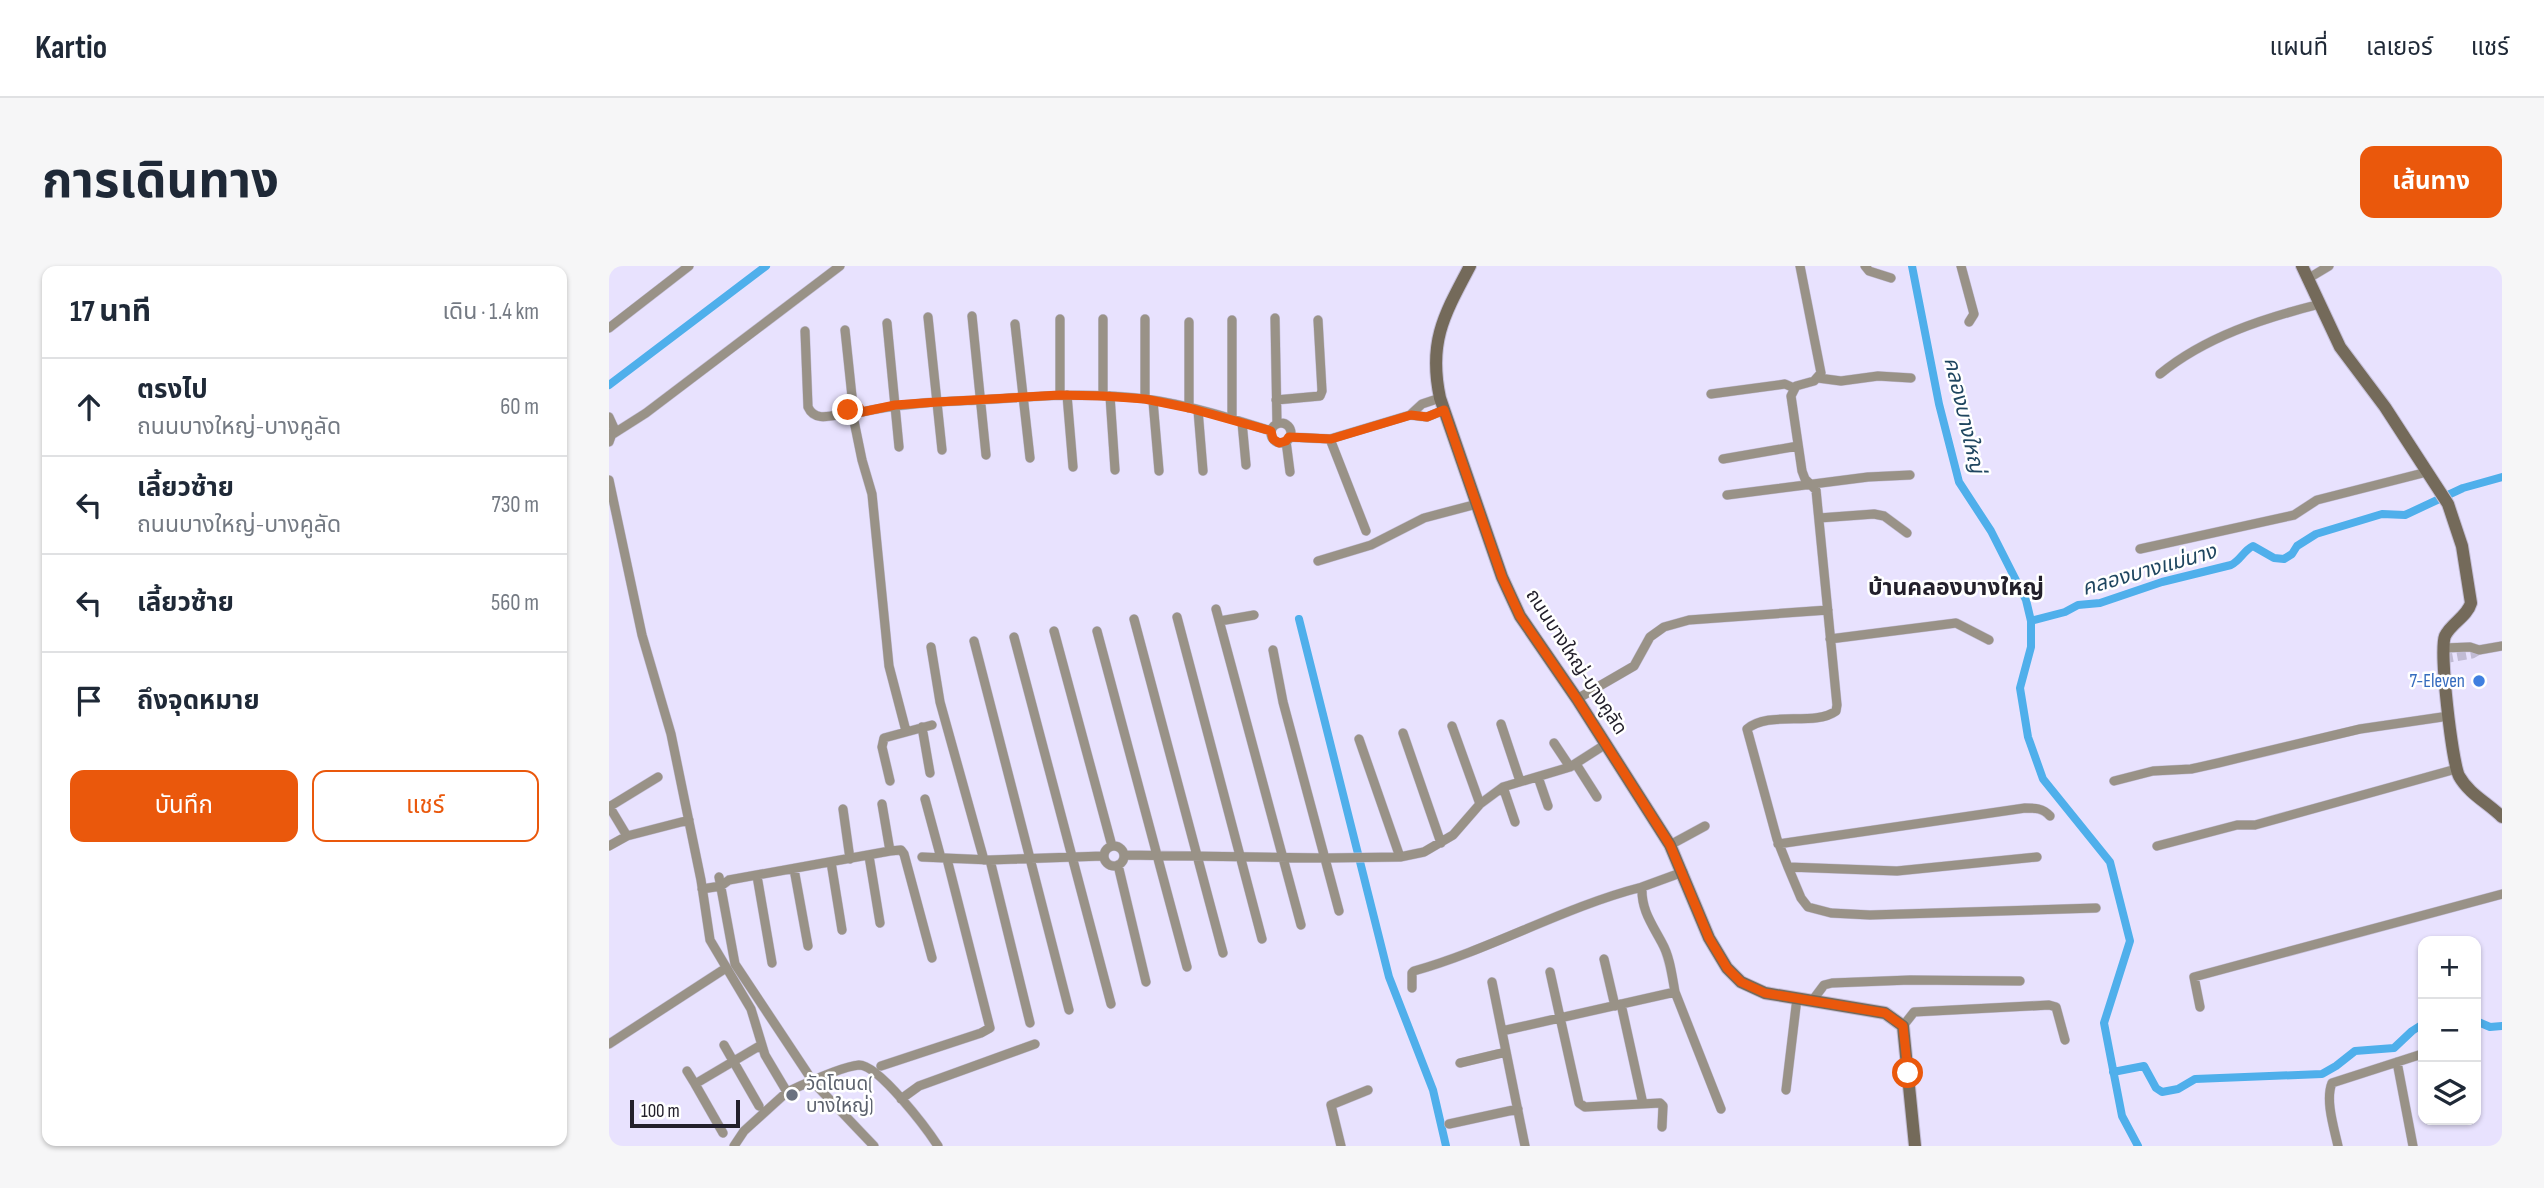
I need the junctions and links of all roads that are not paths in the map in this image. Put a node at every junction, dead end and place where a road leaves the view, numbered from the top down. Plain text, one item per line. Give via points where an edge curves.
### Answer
1 (689, 266) edge
2 (840, 266) edge
3 (1470, 266) edge
4 (1800, 266) edge
5 (1865, 266) edge
6 (1961, 266) edge
7 (2329, 266) edge
8 (2305, 269) edge
9 (1891, 278) dead end
10 (2320, 304) junction
11 (972, 316) dead end
12 (928, 317) dead end
13 (1103, 318) dead end
14 (1275, 318) dead end
15 (1060, 319) dead end
16 (1145, 319) dead end
17 (1231, 320) dead end
18 (1318, 320) dead end
19 (1189, 322) dead end
20 (1969, 322) dead end
21 (887, 323) dead end
22 (1016, 324) dead end
23 (609, 328) edge
24 (845, 330) dead end
25 (805, 331) dead end
26 (2159, 373) dead end
27 (1818, 378) junction
28 (1911, 378) dead end
29 (1794, 388) junction
30 (1711, 394) dead end
31 (1063, 395) junction
32 (1023, 396) junction
33 (1107, 396) junction
34 (980, 400) junction
35 (1149, 400) junction
36 (1276, 400) junction
37 (937, 402) junction
38 (1442, 404) junction
39 (895, 405) junction
40 (850, 409) junction
41 (1193, 409) junction
42 (862, 412) junction
43 (610, 418) edge
44 (1232, 419) junction
45 (854, 421) junction
46 (1242, 422) junction
47 (1274, 428) junction
48 (611, 438) edge
49 (1288, 439) junction
50 (1331, 439) junction
51 (1798, 446) junction
52 (899, 447) dead end
53 (942, 450) dead end
54 (986, 455) dead end
55 (1030, 458) dead end
56 (1723, 459) dead end
57 (1246, 465) dead end
58 (1073, 467) dead end
59 (1115, 470) dead end
60 (1159, 471) dead end
61 (1203, 471) dead end
62 (1290, 472) dead end
63 (2427, 472) junction
64 (1910, 475) dead end
65 (609, 480) edge
66 (1813, 486) junction
67 (1727, 495) dead end
68 (1477, 504) junction
69 (1819, 518) junction
70 (1366, 531) dead end
71 (1907, 533) dead end
72 (2140, 549) dead end
73 (1318, 561) dead end
74 (1216, 609) dead end
75 (1828, 610) junction
76 (1254, 615) dead end
77 (1177, 617) dead end
78 (1134, 619) dead end
79 (1220, 621) junction
80 (1054, 631) dead end
81 (1097, 631) dead end
82 (1014, 637) dead end
83 (1831, 639) junction
84 (1989, 640) dead end
85 (974, 641) dead end
86 (2502, 646) edge
87 (931, 647) dead end
88 (2444, 648) junction
89 (1273, 650) dead end
90 (1577, 699) junction
91 (2449, 716) junction
92 (932, 724) dead end
93 (1501, 724) dead end
94 (1452, 726) dead end
95 (922, 727) junction
96 (906, 731) junction
97 (1403, 733) dead end
98 (1359, 739) dead end
99 (1555, 743) dead end
100 (1606, 744) junction
101 (1573, 766) junction
102 (2456, 769) junction
103 (930, 773) dead end
104 (658, 777) dead end
105 (1538, 777) junction
106 (890, 781) dead end
107 (1520, 781) junction
108 (2114, 781) dead end
109 (1503, 787) junction
110 (1597, 797) dead end
111 (925, 799) dead end
112 (882, 804) dead end
113 (1480, 804) junction
114 (1548, 806) dead end
115 (609, 807) edge
116 (842, 809) dead end
117 (2050, 816) dead end
118 (2502, 817) edge
119 (689, 820) junction
120 (1515, 822) dead end
121 (1705, 826) dead end
122 (627, 836) junction
123 (1441, 843) junction
124 (1778, 844) junction
125 (1670, 845) junction
126 (609, 846) edge
127 (1112, 846) junction
128 (2157, 846) dead end
129 (890, 851) junction
130 (1199, 855) junction
131 (1240, 855) junction
132 (869, 856) junction
133 (1103, 856) junction
134 (1124, 856) junction
135 (1157, 856) junction
136 (922, 857) dead end
137 (1284, 857) junction
138 (1400, 857) junction
139 (2037, 857) dead end
140 (1072, 858) junction
141 (1326, 858) junction
142 (850, 859) junction
143 (944, 859) junction
144 (1031, 859) junction
145 (987, 860) junction
146 (831, 862) junction
147 (1118, 865) junction
148 (1788, 867) junction
149 (794, 869) junction
150 (1683, 872) junction
151 (757, 876) junction
152 (723, 881) junction
153 (701, 884) junction
154 (1642, 887) junction
155 (2502, 894) edge
156 (2096, 908) dead end
157 (1339, 911) dead end
158 (880, 923) dead end
159 (1301, 925) dead end
160 (842, 930) dead end
161 (1262, 939) dead end
162 (808, 946) dead end
163 (1223, 953) dead end
164 (932, 958) dead end
165 (1604, 959) dead end
166 (772, 963) dead end
167 (1187, 967) dead end
168 (726, 968) junction
169 (1550, 972) dead end
170 (2021, 981) dead end
171 (1146, 982) dead end
172 (1492, 982) dead end
173 (1412, 988) dead end
174 (1675, 992) junction
175 (1797, 998) junction
176 (1812, 1001) junction
177 (1111, 1004) dead end
178 (1618, 1005) junction
179 (2200, 1007) dead end
180 (1069, 1010) dead end
181 (1559, 1018) junction
182 (1030, 1023) dead end
183 (1903, 1026) junction
184 (1502, 1031) junction
185 (2065, 1040) dead end
186 (609, 1044) edge
187 (1035, 1044) dead end
188 (724, 1045) dead end
189 (761, 1045) junction
190 (1506, 1052) junction
191 (2418, 1055) edge
192 (733, 1061) junction
193 (2397, 1062) junction
194 (1460, 1063) dead end
195 (881, 1066) dead end
196 (687, 1071) dead end
197 (811, 1078) junction
198 (695, 1084) junction
199 (1369, 1090) dead end
200 (1786, 1090) dead end
201 (787, 1092) junction
202 (901, 1100) junction
203 (1643, 1104) junction
204 (759, 1106) dead end
205 (1518, 1108) junction
206 (1721, 1109) dead end
207 (1449, 1124) dead end
208 (1662, 1127) dead end
209 (723, 1133) dead end
210 (734, 1146) edge
211 (874, 1146) edge
212 (938, 1146) edge
213 (1341, 1146) edge
214 (1525, 1146) edge
215 (1915, 1146) edge
216 (2338, 1146) edge
217 (2413, 1146) edge

1 - 23 street
2 - 48 street
3 - 38 street, ถนนบางใหญ่-บางคูลัด via 1436,341 1435,377
4 - 27 street via 1821,369
5 - 9 street
6 - 20 street via 1974,314
7 - 8 street
8 - 10 street
10 - 26 street via 2198,346
10 - 63 street via 2340,347
11 - 34 street
12 - 37 street
13 - 33 street
14 - 36 street
15 - 31 street
16 - 35 street
17 - 44 street
18 - 36 street via 1320,396
19 - 41 street
21 - 39 street
22 - 32 street
24 - 40 street
25 - 40 street via 811,413 818,417
27 - 28 street
27 - 29 street
29 - 30 street via 1785,384
29 - 51 street via 1791,396
31 - 32 street
31 - 33 street
31 - 58 street
32 - 34 street
32 - 55 street
33 - 35 street
33 - 59 street
34 - 37 street
34 - 54 street
35 - 41 street
35 - 60 street
36 - 47 street
37 - 39 street
37 - 53 street
38 - 50 street via 1427,417 1411,415
38 - 68 street, ถนนบางใหญ่-บางคูลัด
39 - 42 street
39 - 52 street
40 - 42 street via 859,407
40 - 45 street via 849,418
41 - 44 street
41 - 61 street
42 - 45 street via 862,418
43 - 48 street
44 - 46 street
45 - 96 street via 872,494 889,666
46 - 47 street
46 - 57 street
47 - 49 street via 1275,441
47 - 49 street via 1282,424 1289,428
49 - 50 street
49 - 62 street
50 - 70 street
51 - 56 street
51 - 66 street via 1802,471
63 - 72 street via 2317,500 2294,515
63 - 88 street via 2448,504 2462,546 2471,603 2447,634
64 - 66 street
65 - 119 street
66 - 67 street
66 - 69 street
68 - 73 street via 1424,518 1371,545
68 - 90 street, ถนนบางใหญ่-บางคูลัด via 1520,616
69 - 71 street via 1874,514
69 - 75 street
74 - 79 street
75 - 83 street
75 - 90 street via 1689,620 1664,627 1650,637 1634,666
76 - 79 street
77 - 131 street
78 - 130 street
79 - 137 street
80 - 127 street
81 - 135 street
82 - 140 street
83 - 84 street via 1956,623
83 - 124 street via 1836,711 1747,729
85 - 144 street
86 - 88 street
87 - 145 street via 940,702
88 - 91 street
89 - 141 street
90 - 100 street, ถนนบางใหญ่-บางคูลัด
91 - 102 street
91 - 108 street via 2360,729 2218,764 2153,771
92 - 95 street
93 - 107 street
94 - 113 street
95 - 96 street
95 - 103 street
96 - 106 street via 882,741
97 - 123 street
98 - 138 street
99 - 101 street
100 - 101 street
100 - 125 street, ถนนบางใหญ่-บางคูลัด
101 - 105 street
101 - 110 street
102 - 118 street via 2464,784
102 - 128 street via 2255,825 2237,825
104 - 115 street
105 - 107 street
105 - 114 street
107 - 109 street
109 - 113 street
109 - 120 street
111 - 143 street
112 - 129 street
113 - 123 street
115 - 122 street
116 - 142 street
117 - 124 street via 2037,808 2025,808
119 - 122 street
119 - 153 street
121 - 125 street
122 - 126 street
123 - 138 street
124 - 148 street
125 - 150 street, ถนนบางใหญ่-บางคูลัด
127 - 133 street
127 - 134 street via 1121,848
129 - 132 street
129 - 164 street via 904,854
130 - 131 street
130 - 135 street
130 - 163 street
131 - 137 street
131 - 161 street
132 - 142 street
132 - 158 street
133 - 140 street
133 - 147 street via 1110,866
134 - 135 street
134 - 147 street
135 - 167 street
136 - 143 street
137 - 141 street
137 - 159 street
138 - 141 street
139 - 148 street via 1897,871
140 - 144 street
140 - 177 street
141 - 157 street
142 - 146 street
143 - 145 street
143 - 195 street via 990,1028
144 - 145 street
144 - 180 street
145 - 182 street
146 - 149 street
146 - 160 street
147 - 171 street
148 - 156 street via 1808,907 1832,913
149 - 151 street
149 - 162 street
150 - 154 street
150 - 175 street, ถนนบางใหญ่-บางคูลัด via 1709,938 1727,968 1765,993
151 - 152 street
151 - 166 street
152 - 153 street
152 - 197 street via 735,964
153 - 168 street via 710,940
154 - 173 street via 1414,971
154 - 174 street via 1641,900 1666,952
155 - 179 street via 2194,977
165 - 178 street
168 - 186 street
168 - 189 street via 751,1009
169 - 181 street
170 - 176 street via 1832,983 1824,985
172 - 184 street
174 - 178 street
174 - 206 street
175 - 176 street, ถนนบางใหญ่-บางคูลัด
175 - 200 street
176 - 183 street, ถนนบางใหญ่-บางคูลัด via 1885,1013
178 - 181 street
178 - 203 street
181 - 184 street
181 - 203 street via 1581,1105
183 - 185 street via 1914,1012 2049,1005 2059,1013
183 - 215 street
184 - 190 street
187 - 202 street via 919,1086
188 - 192 street
189 - 192 street
189 - 201 street
190 - 194 street
190 - 205 street
191 - 193 street
192 - 198 street
192 - 204 street
193 - 216 street via 2332,1083
193 - 217 street
196 - 198 street
197 - 201 street
197 - 202 street via 864,1066
197 - 211 street
198 - 209 street
199 - 213 street via 1331,1105
201 - 210 street via 744,1130
202 - 212 street
203 - 208 street via 1662,1104
205 - 207 street
205 - 214 street

